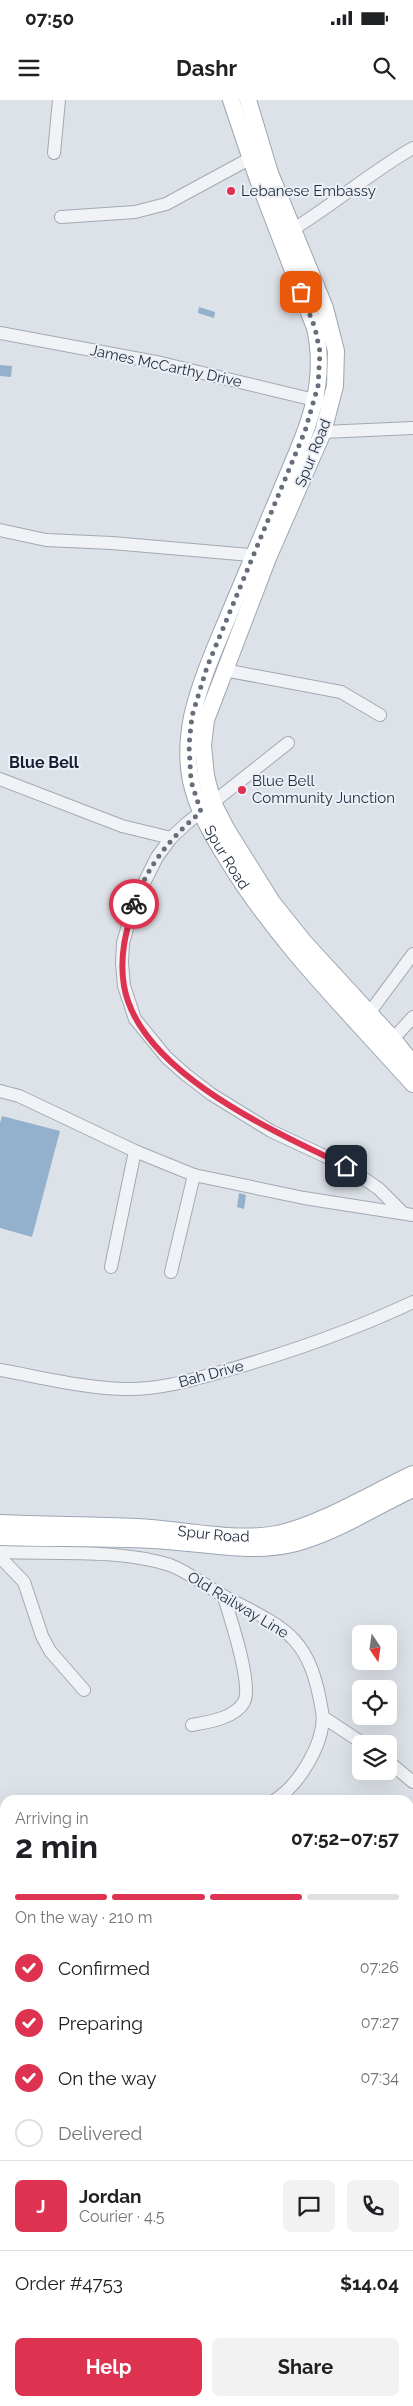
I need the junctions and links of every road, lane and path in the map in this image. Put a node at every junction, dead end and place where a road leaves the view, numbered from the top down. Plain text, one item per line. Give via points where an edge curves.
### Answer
1 (59, 100) edge
2 (231, 100) edge
3 (248, 100) edge
4 (413, 148) edge
5 (54, 153) dead end
6 (251, 158) junction
7 (264, 175) junction
8 (61, 217) dead end
9 (286, 234) junction
10 (0, 333) edge
11 (315, 399) junction
12 (331, 404) junction
13 (413, 428) edge
14 (323, 432) junction
15 (0, 530) edge
16 (261, 556) junction
17 (224, 670) junction
18 (380, 714) dead end
19 (288, 743) dead end
20 (0, 779) edge
21 (207, 807) junction
22 (171, 838) junction
23 (413, 954) edge
24 (413, 1017) edge
25 (364, 1020) junction
26 (394, 1039) junction
27 (407, 1064) edge
28 (413, 1084) edge
29 (0, 1091) edge
30 (135, 1151) junction
31 (194, 1175) junction
32 (408, 1214) edge
33 (111, 1268) dead end
34 (170, 1272) dead end
35 (413, 1302) edge
36 (0, 1370) edge
37 (413, 1474) edge
38 (413, 1489) edge
39 (0, 1523) edge
40 (314, 1529) junction
41 (0, 1537) edge
42 (0, 1552) edge
43 (0, 1557) edge
44 (224, 1597) junction
45 (84, 1690) dead end
46 (323, 1717) junction
47 (192, 1725) dead end
48 (352, 1736) edge
49 (397, 1769) edge
50 (413, 1782) edge
51 (283, 1795) edge

1 - 5 street
2 - 6 main road, Spur Road
3 - 7 main road, Spur Road
4 - 9 street
6 - 7 main road, Spur Road
6 - 8 street via 152,210
7 - 9 main road, Spur Road
9 - 11 main road, Spur Road via 320,352
9 - 12 main road, Spur Road via 325,308 332,333 336,352
10 - 11 street, James McCarthy Drive via 161,363
11 - 12 street, James McCarthy Drive
11 - 16 main road, Spur Road
12 - 14 main road, Spur Road
13 - 14 street
14 - 16 main road, Spur Road
15 - 16 street via 46,540
16 - 17 main road, Spur Road
16 - 21 main road, Spur Road via 207,667 192,716 189,745 191,781
17 - 18 street via 341,692
17 - 21 main road, Spur Road via 206,720 203,745
19 - 21 street
20 - 22 street via 122,826
21 - 22 street
21 - 25 main road, Spur Road via 239,879
22 - 32 street via 157,857 135,901 123,943 124,986 135,1019 166,1056 211,1094 271,1130 346,1166
23 - 25 street
24 - 26 street
25 - 26 main road, Spur Road
25 - 27 main road, Spur Road
26 - 27 main road, Spur Road
27 - 28 main road, Spur Road
29 - 30 street via 45,1107
30 - 31 street
30 - 33 street
31 - 32 street via 304,1198
31 - 34 street
35 - 36 street, Bah Drive via 339,1335 248,1364 158,1387 104,1388
37 - 40 main road, Spur Road
38 - 40 main road, Spur Road
39 - 40 main road, Spur Road via 137,1527 254,1536
40 - 41 main road, Spur Road via 270,1548 238,1549 123,1538
42 - 44 street, Old Railway Line via 142,1559 170,1566 194,1577
43 - 45 street via 24,1582 50,1651
44 - 46 street, Old Railway Line via 274,1622 294,1637 310,1663
44 - 47 street via 243,1664 245,1701 235,1712
46 - 48 street
46 - 51 street, Old Railway Line via 315,1750 302,1774
49 - 50 street

